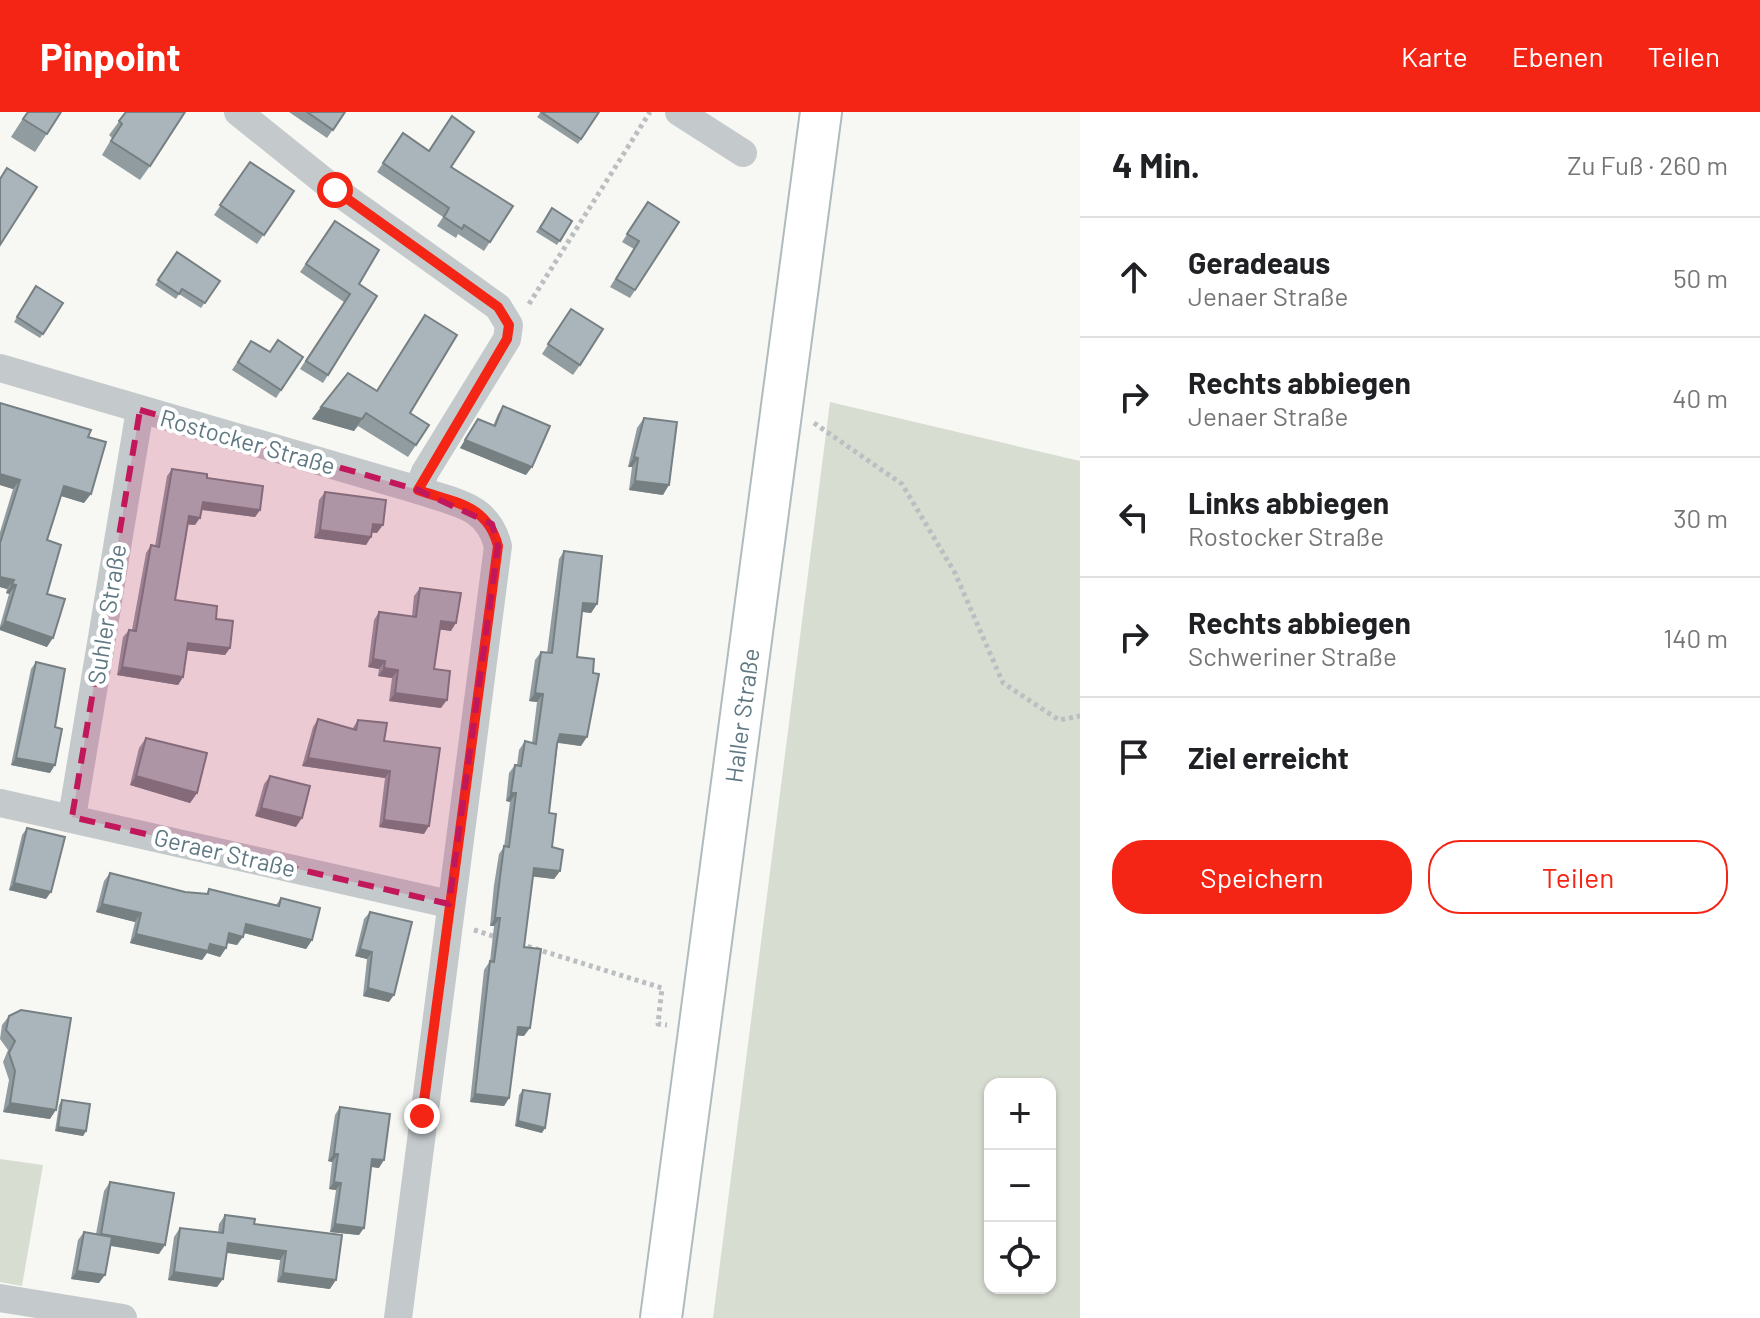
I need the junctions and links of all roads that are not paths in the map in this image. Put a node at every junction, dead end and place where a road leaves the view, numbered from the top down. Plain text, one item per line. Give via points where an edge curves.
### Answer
1 (238, 112) edge
2 (679, 112) edge
3 (821, 112) edge
4 (743, 153) dead end
5 (0, 368) edge
6 (140, 410) junction
7 (418, 490) junction
8 (0, 803) edge
9 (72, 817) junction
10 (448, 912) junction
11 (0, 1298) edge
12 (123, 1318) edge
13 (398, 1318) edge
14 (661, 1318) edge

1 - 7 street via 335,190 498,307 509,325 507,339
2 - 4 street
3 - 14 main road, Haller Straße
5 - 6 street, Rostocker Straße
6 - 7 street, Rostocker Straße
6 - 9 street, Suhler Straße
7 - 10 street, Rostocker Straße via 473,510 492,524 498,546
8 - 9 street, Geraer Straße
9 - 10 street, Geraer Straße
10 - 13 street
11 - 12 street

